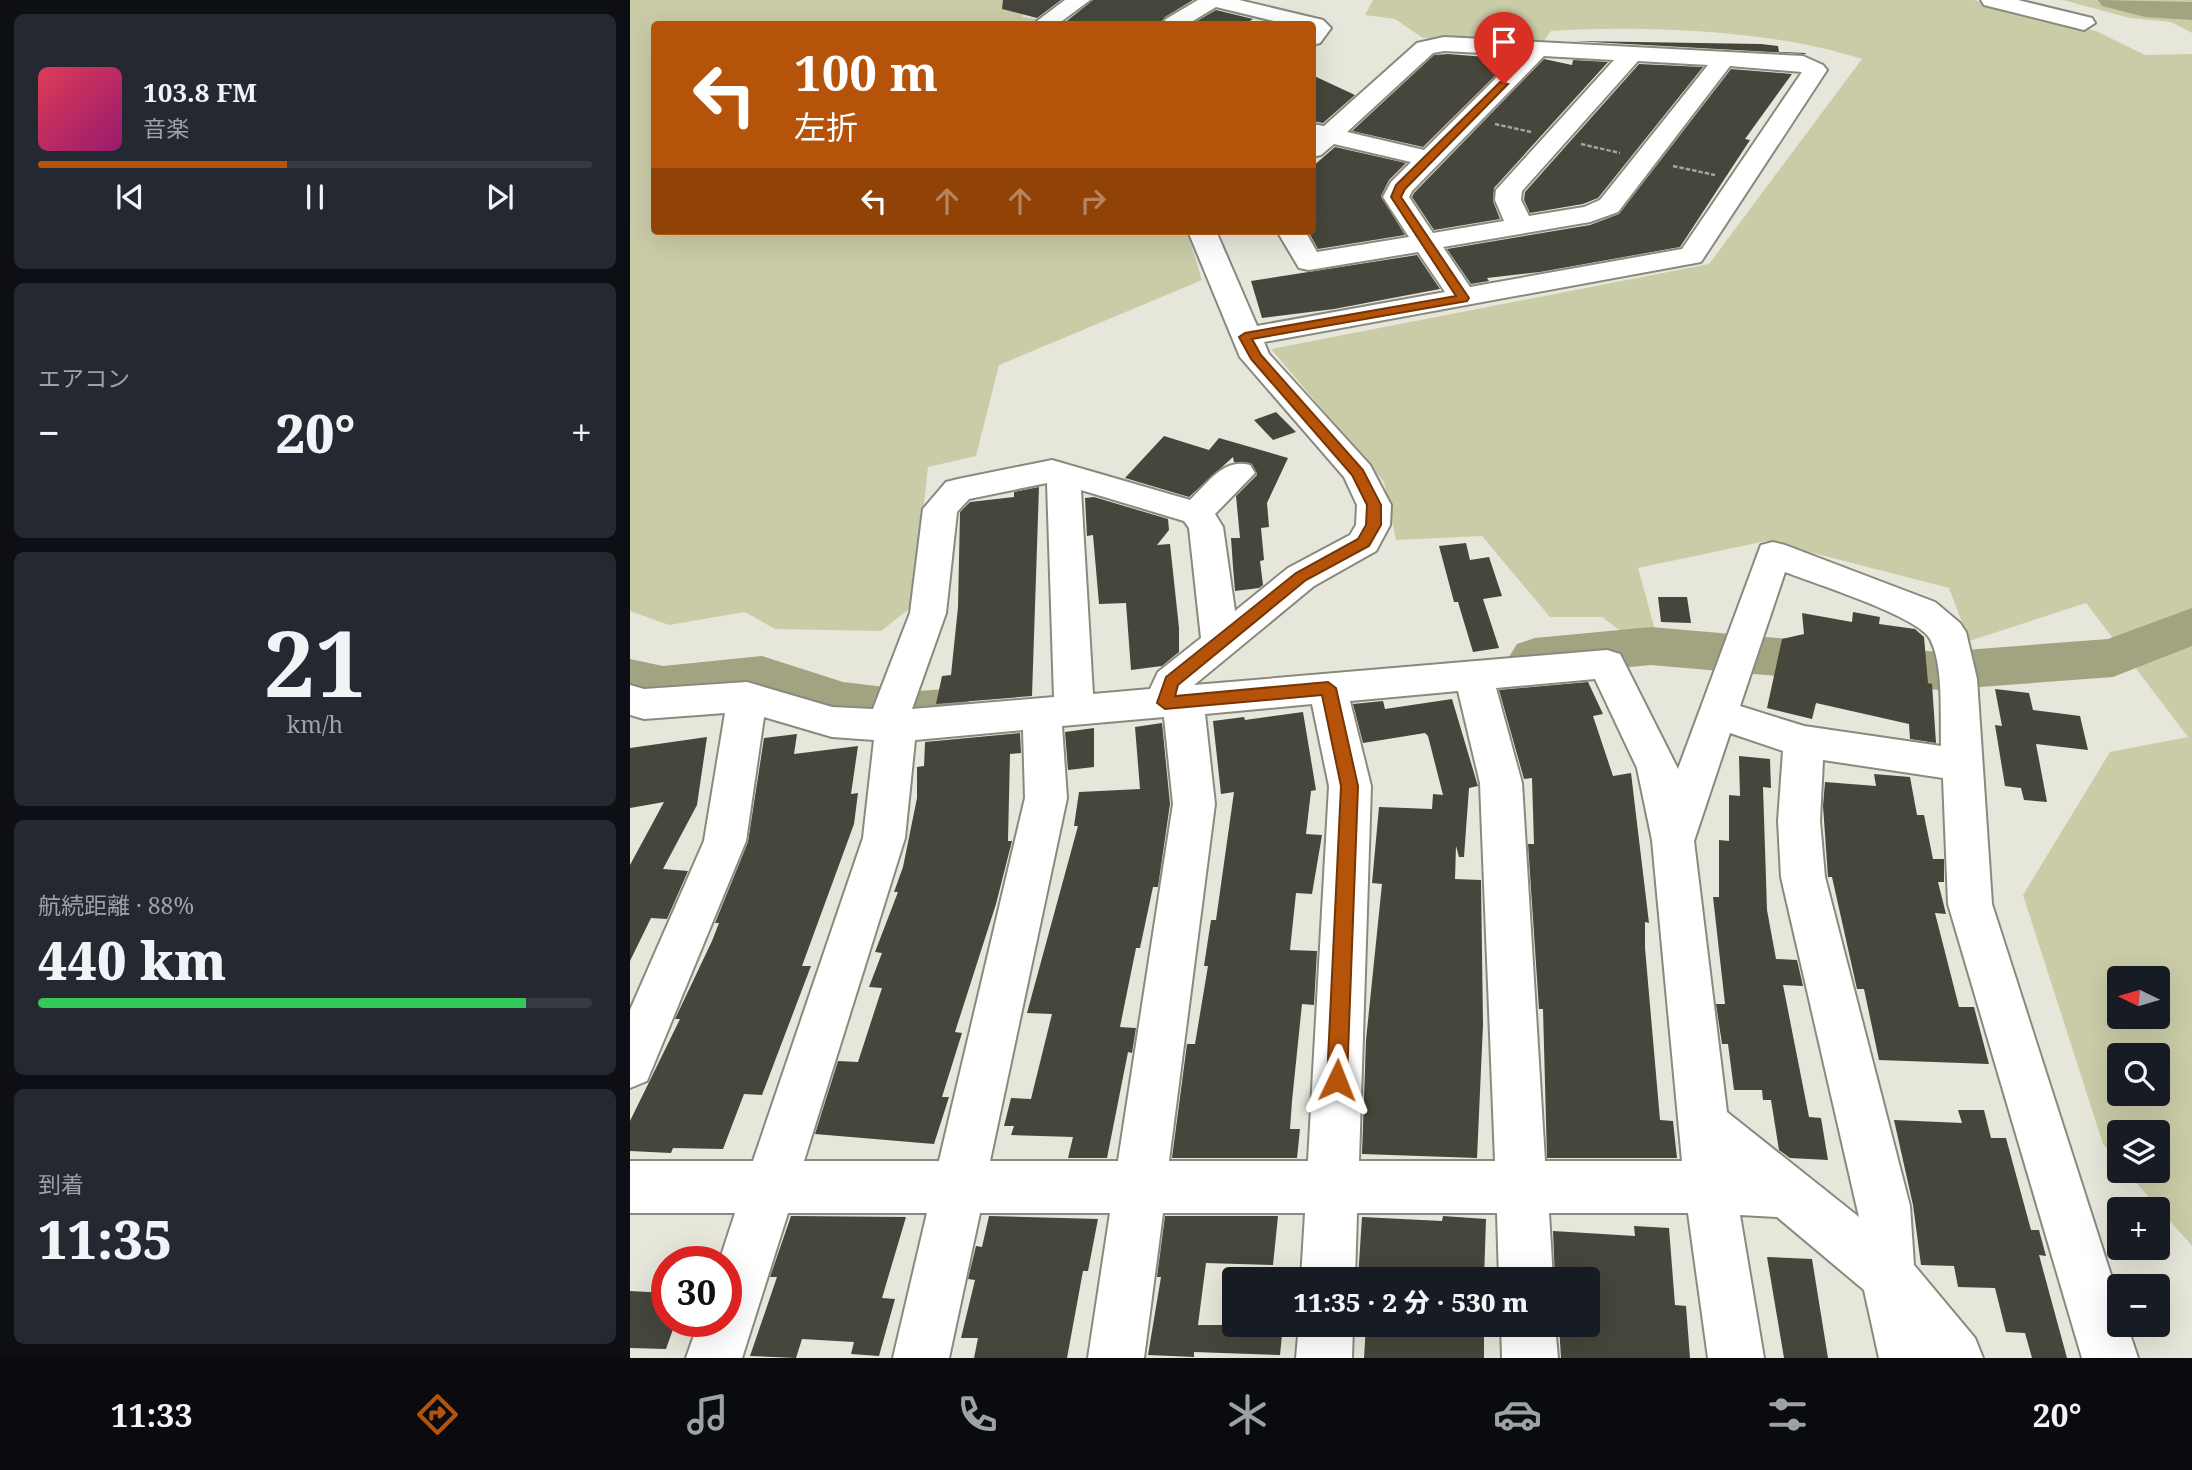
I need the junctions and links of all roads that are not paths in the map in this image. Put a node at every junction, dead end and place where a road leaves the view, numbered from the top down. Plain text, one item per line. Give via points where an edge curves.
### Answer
1 (1079, 0) edge
2 (1213, 0) edge
3 (1992, 0) edge
4 (1048, 21) edge
5 (1179, 21) edge
6 (1302, 21) edge
7 (2084, 23) dead end
8 (1536, 50) junction
9 (1630, 55) junction
10 (1724, 59) junction
11 (1318, 138) edge
12 (1431, 159) junction
13 (1520, 226) junction
14 (1204, 235) edge
15 (1293, 235) edge
16 (1426, 243) junction
17 (1463, 298) junction
18 (1245, 337) junction
19 (1238, 473) dead end
20 (1063, 474) junction
21 (1196, 513) junction
22 (1220, 642) junction
23 (1474, 676) junction
24 (1328, 688) junction
25 (747, 697) junction
26 (630, 700) edge
27 (1175, 702) junction
28 (1058, 712) junction
29 (1718, 714) junction
30 (892, 717) junction
31 (1804, 742) junction
32 (1962, 765) junction
33 (1673, 841) junction
34 (630, 1065) edge
35 (1703, 1124) junction
36 (630, 1187) edge
37 (959, 1187) junction
38 (1140, 1187) junction
39 (1333, 1187) junction
40 (1523, 1187) junction
41 (1710, 1187) junction
42 (770, 1188) junction
43 (1786, 1192) junction
44 (1329, 1267) edge
45 (1526, 1267) edge
46 (742, 1273) edge
47 (1888, 1275) junction
48 (721, 1337) edge
49 (1325, 1337) edge
50 (1529, 1337) edge
51 (714, 1358) edge
52 (921, 1358) edge
53 (1116, 1358) edge
54 (1324, 1358) edge
55 (1530, 1358) edge
56 (1736, 1358) edge
57 (1907, 1358) edge
58 (1955, 1358) edge
59 (2110, 1358) edge

1 - 4 street
2 - 5 street
2 - 6 street
3 - 7 street
8 - 9 street
8 - 11 street via 1444,44 1426,48
8 - 12 street
9 - 10 street
9 - 13 street via 1509,190 1508,200
10 - 13 street via 1609,206 1590,214
10 - 17 street via 1803,63 1815,70 1691,256
11 - 12 street
12 - 16 street via 1396,197
13 - 16 street
14 - 18 street
15 - 16 street via 1309,262
16 - 17 street
17 - 18 street
18 - 22 street via 1255,357 1358,474 1374,505 1373,525 1364,542 1301,577
19 - 21 street
20 - 21 street
20 - 28 street
20 - 30 street via 1052,471 958,490 940,509 928,613
21 - 22 street via 1206,527
22 - 27 street via 1171,681
23 - 24 street
23 - 33 street via 1607,664 1657,768
23 - 40 street via 1501,783
24 - 27 street
24 - 39 street via 1350,786
25 - 26 street via 644,704
25 - 30 street via 832,722
25 - 34 street via 725,841
27 - 28 street
27 - 38 street via 1194,804
28 - 30 street
28 - 37 street via 1046,798
29 - 31 street
29 - 32 street via 1773,554 1922,611 1947,632 1956,672
29 - 33 street
30 - 42 street via 884,838
31 - 32 street
31 - 47 street via 1799,821 1803,877 1884,1206
32 - 59 street via 1970,904
33 - 35 street
35 - 41 street
35 - 43 street
36 - 42 street
37 - 38 street
37 - 42 street
37 - 52 street
38 - 39 street
38 - 53 street
39 - 40 street
39 - 44 street
40 - 41 street
40 - 45 street
41 - 43 street
41 - 56 street
42 - 46 street
43 - 47 street
47 - 57 street
47 - 58 street
48 - 51 street
49 - 54 street
50 - 55 street

